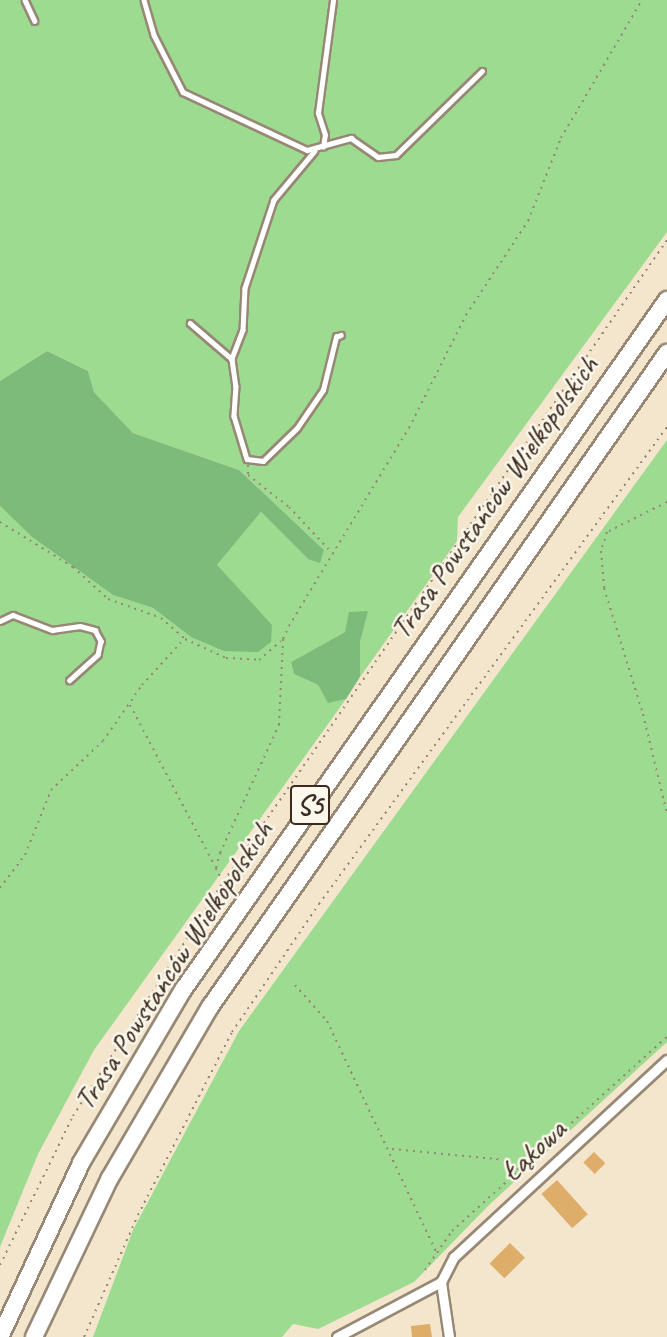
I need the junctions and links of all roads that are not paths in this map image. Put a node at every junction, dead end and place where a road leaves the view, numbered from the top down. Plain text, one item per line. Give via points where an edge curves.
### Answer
1 (25, 0) edge
2 (144, 0) edge
3 (333, 0) edge
4 (35, 21) dead end
5 (482, 71) dead end
6 (322, 148) junction
7 (315, 151) junction
8 (667, 300) edge
9 (190, 323) dead end
10 (341, 335) dead end
11 (667, 353) edge
12 (232, 359) junction
13 (0, 621) edge
14 (70, 680) dead end
15 (667, 1060) edge
16 (441, 1282) junction
17 (0, 1337) edge
18 (34, 1337) edge
19 (337, 1337) edge
20 (449, 1337) edge

1 - 4 lane
2 - 7 lane via 155,35 183,92
3 - 6 lane via 318,113 325,135
5 - 6 lane via 396,155 378,157 354,138
6 - 7 lane
7 - 12 lane via 286,183 268,213 245,288 244,322
8 - 17 highway, Trasa Powstańców Wielkopolskich / S5 via 183,990 81,1163
9 - 12 lane
10 - 12 lane via 336,337 326,383 297,428 263,461 250,461 234,416
11 - 18 highway, Trasa Powstańców Wielkopolskich / S5 via 210,1007 110,1178
13 - 14 lane via 13,615 52,630 86,626 95,630 101,641 98,655
15 - 16 street, Łąkowa via 454,1257
16 - 19 street
16 - 20 street

